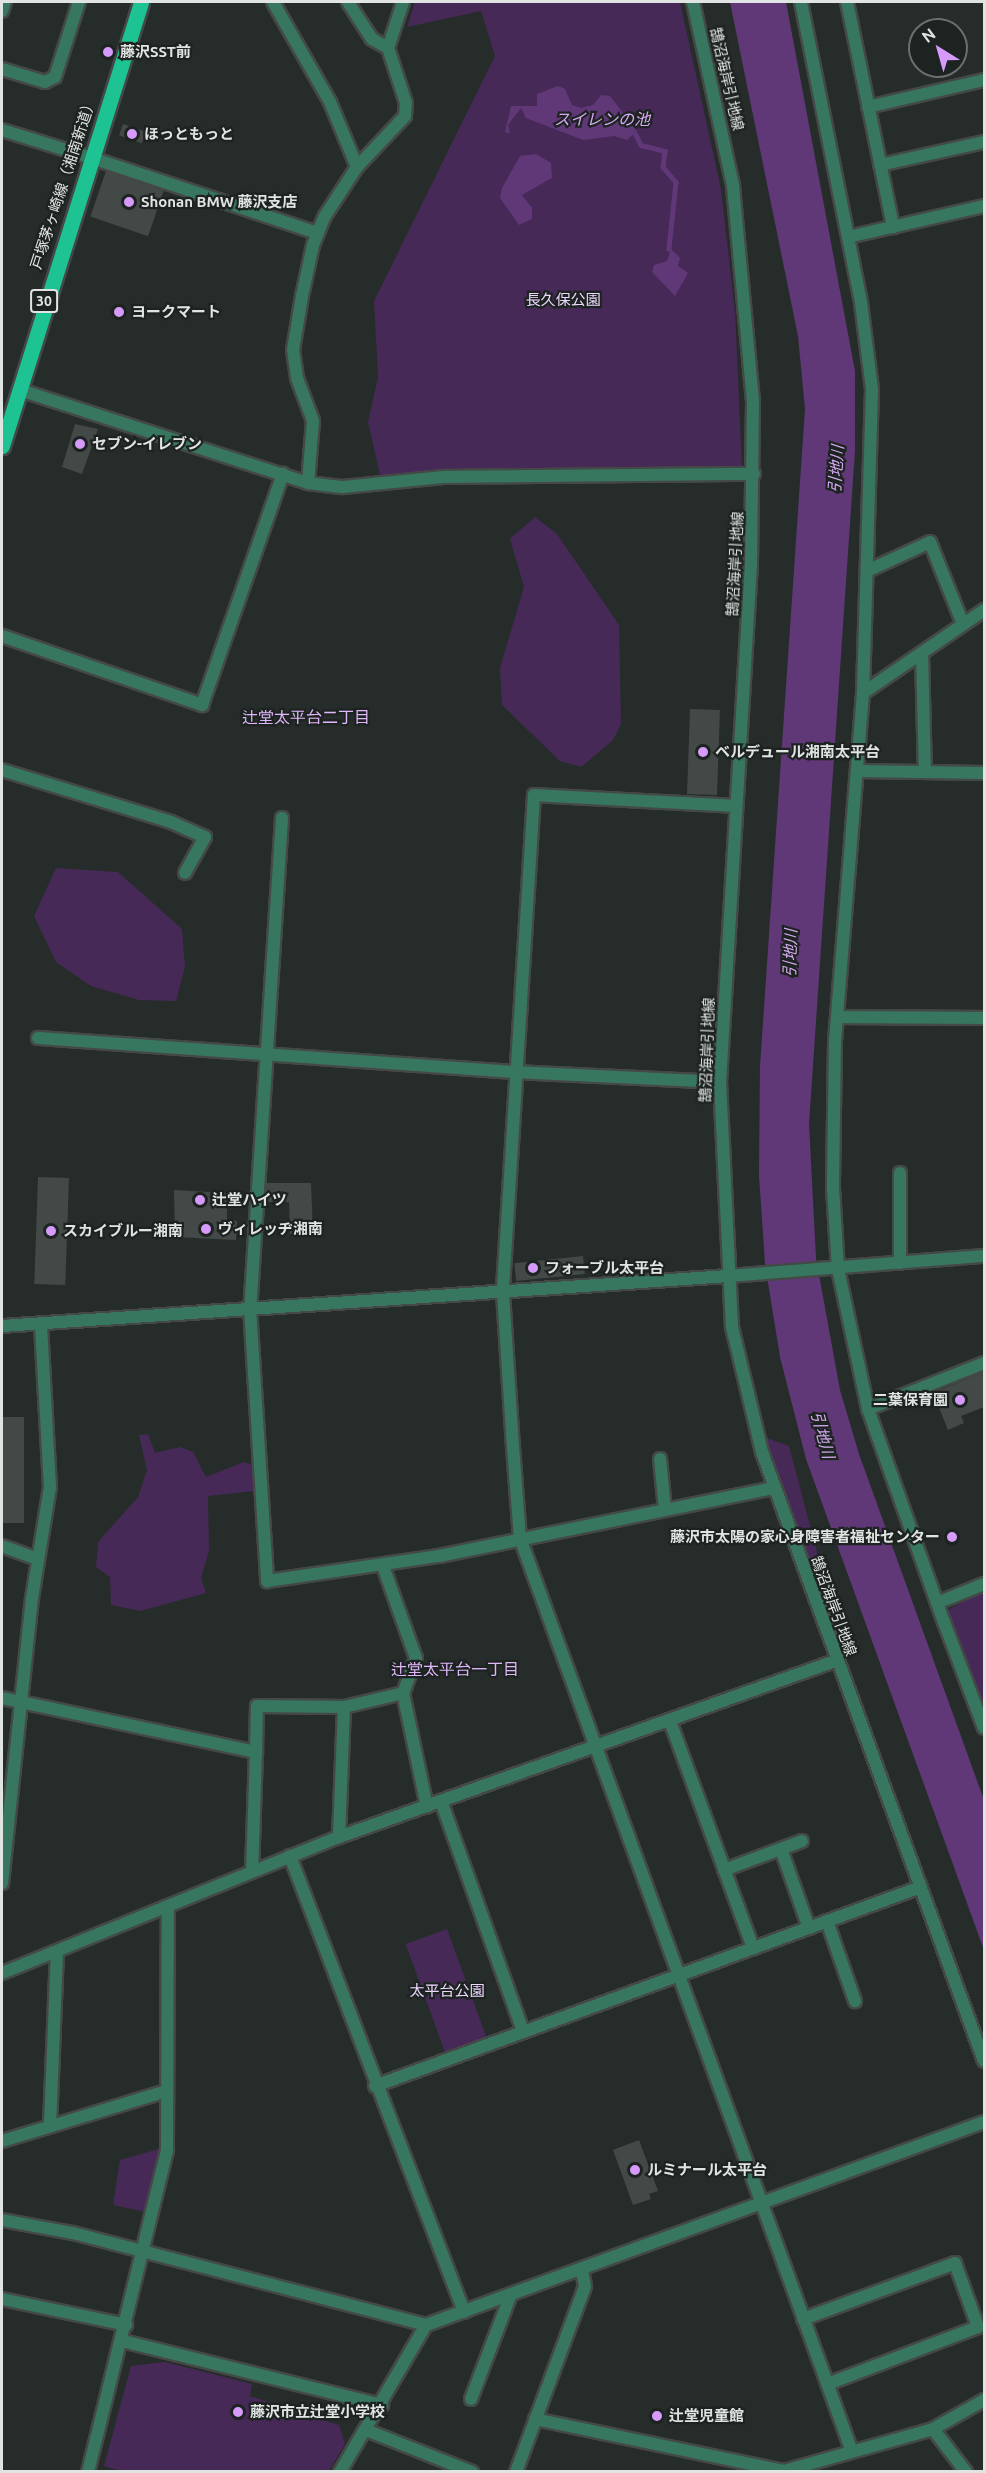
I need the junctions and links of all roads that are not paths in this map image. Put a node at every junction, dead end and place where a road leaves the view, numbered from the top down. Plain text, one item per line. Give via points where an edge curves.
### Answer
1 (5, 2) edge
2 (79, 2) edge
3 (141, 2) edge
4 (273, 2) edge
5 (348, 2) edge
6 (404, 2) edge
7 (693, 2) edge
8 (801, 2) edge
9 (847, 2) edge
10 (2, 11) edge
11 (388, 48) junction
12 (2, 69) edge
13 (984, 80) edge
14 (868, 106) junction
15 (2, 130) edge
16 (984, 142) edge
17 (89, 157) junction
18 (880, 165) junction
19 (357, 167) junction
20 (984, 206) edge
21 (893, 227) junction
22 (318, 233) junction
23 (849, 237) junction
24 (20, 390) junction
25 (2, 446) edge
26 (283, 474) junction
27 (754, 474) junction
28 (308, 483) junction
29 (867, 571) junction
30 (984, 610) edge
31 (963, 624) junction
32 (2, 636) edge
33 (922, 653) junction
34 (863, 693) junction
35 (2, 770) edge
36 (857, 771) junction
37 (925, 772) junction
38 (984, 773) edge
39 (736, 806) junction
40 (282, 818) dead end
41 (185, 873) dead end
42 (837, 1017) junction
43 (984, 1018) edge
44 (38, 1038) dead end
45 (266, 1055) junction
46 (515, 1072) junction
47 (720, 1082) junction
48 (900, 1173) dead end
49 (984, 1256) edge
50 (900, 1263) junction
51 (838, 1269) junction
52 (728, 1276) junction
53 (503, 1293) junction
54 (250, 1308) junction
55 (41, 1324) junction
56 (2, 1326) edge
57 (984, 1363) edge
58 (868, 1409) junction
59 (660, 1459) dead end
60 (774, 1488) junction
61 (665, 1509) junction
62 (520, 1538) junction
63 (2, 1546) edge
64 (38, 1559) junction
65 (383, 1566) junction
66 (984, 1584) edge
67 (937, 1603) junction
68 (838, 1660) junction
69 (403, 1694) junction
70 (2, 1698) edge
71 (24, 1703) junction
72 (344, 1707) junction
73 (670, 1721) junction
74 (984, 1728) edge
75 (597, 1745) junction
76 (256, 1752) junction
77 (441, 1802) junction
78 (427, 1807) junction
79 (339, 1837) junction
80 (802, 1841) dead end
81 (781, 1849) junction
82 (290, 1856) junction
83 (724, 1870) junction
84 (252, 1871) junction
85 (2, 1883) edge
86 (921, 1887) junction
87 (168, 1906) junction
88 (827, 1921) junction
89 (808, 1928) junction
90 (753, 1948) junction
91 (57, 1952) junction
92 (2, 1973) edge
93 (680, 1975) junction
94 (855, 2001) dead end
95 (523, 2031) junction
96 (984, 2061) edge
97 (375, 2085) junction
98 (167, 2091) junction
99 (984, 2122) edge
100 (50, 2126) junction
101 (2, 2141) edge
102 (761, 2205) junction
103 (2, 2220) edge
104 (144, 2255) junction
105 (582, 2270) junction
106 (510, 2297) junction
107 (2, 2299) edge
108 (464, 2312) junction
109 (803, 2319) junction
110 (126, 2325) junction
111 (426, 2325) junction
112 (123, 2341) junction
113 (827, 2384) junction
114 (471, 2399) dead end
115 (984, 2400) edge
116 (382, 2406) junction
117 (535, 2419) junction
118 (933, 2429) junction
119 (366, 2430) junction
120 (851, 2449) junction
121 (88, 2472) edge
122 (340, 2472) edge
123 (472, 2472) edge
124 (516, 2472) edge
125 (966, 2472) edge

1 - 10 street
2 - 12 street via 55,78 45,82
3 - 17 main road, 戸塚茅ヶ崎線（湘南新道） / 30
4 - 19 street via 330,102
5 - 11 street via 372,39
6 - 11 street
7 - 27 street, 鵠沼海岸引地線 via 725,137 741,240 751,354
8 - 23 street
9 - 14 street
11 - 19 street via 406,103 405,116
13 - 14 street
14 - 18 street
15 - 17 street
16 - 18 street
17 - 22 street
17 - 24 main road, 戸塚茅ヶ崎線（湘南新道） / 30
18 - 21 street
19 - 22 street
20 - 21 street
21 - 23 street
22 - 28 street via 293,350 297,378 313,422
23 - 29 street via 870,354
24 - 25 main road, 戸塚茅ヶ崎線（湘南新道） / 30
24 - 26 street
26 - 28 street
26 - 32 street via 202,705
27 - 28 street via 444,477 343,487
27 - 39 street, 鵠沼海岸引地線
29 - 31 street via 930,542
29 - 34 street
30 - 31 street
31 - 33 street
33 - 34 street
33 - 37 street
34 - 36 street
35 - 41 street via 171,822 205,837
36 - 37 street
36 - 42 street
37 - 38 street
39 - 46 street via 534,795
39 - 47 street, 鵠沼海岸引地線
40 - 45 street
42 - 43 street
42 - 51 street via 833,1188
44 - 45 street
45 - 46 street
45 - 54 street
46 - 47 street
46 - 53 street
47 - 52 street, 鵠沼海岸引地線
48 - 50 street
49 - 50 street
50 - 51 street
51 - 52 street
51 - 58 street
52 - 53 street
52 - 60 street, 鵠沼海岸引地線 via 741,1378
53 - 54 street
53 - 62 street
54 - 55 street
54 - 65 street via 267,1581
55 - 56 street
55 - 64 street via 50,1487
57 - 58 street
58 - 67 street
59 - 61 street
60 - 61 street
60 - 68 street, 鵠沼海岸引地線
61 - 62 street
62 - 65 street
62 - 75 street
63 - 64 street
64 - 71 street
65 - 69 street via 416,1658
66 - 67 street
67 - 74 street
68 - 73 street
68 - 86 street, 鵠沼海岸引地線
69 - 72 street
69 - 78 street
70 - 71 street
71 - 76 street
71 - 85 street
72 - 76 street via 257,1707
72 - 79 street
73 - 75 street
73 - 83 street
75 - 77 street
75 - 93 street
76 - 84 street
77 - 78 street
77 - 95 street
78 - 79 street
79 - 82 street
80 - 81 street
81 - 83 street
81 - 89 street
82 - 84 street
82 - 97 street
83 - 90 street
84 - 87 street
86 - 88 street
86 - 96 street, 鵠沼海岸引地線
87 - 91 street
87 - 98 street
88 - 89 street
88 - 94 street
89 - 90 street
90 - 93 street
91 - 92 street
91 - 100 street
93 - 95 street
93 - 102 street
95 - 97 street
97 - 108 street
98 - 100 street
98 - 104 street via 167,2151
99 - 102 street
100 - 101 street
102 - 105 street
102 - 109 street
103 - 104 street via 73,2233
104 - 110 street
104 - 111 street
105 - 106 street
105 - 117 street via 585,2286
106 - 108 street
106 - 114 street
107 - 110 street
108 - 111 street
109 - 113 street
109 - 113 street via 955,2263 978,2327
110 - 112 street
111 - 116 street
112 - 116 street
112 - 121 street
113 - 120 street
115 - 118 street
116 - 119 street
117 - 120 street via 784,2471
117 - 124 street
118 - 120 street
118 - 125 street
119 - 122 street
119 - 123 street

